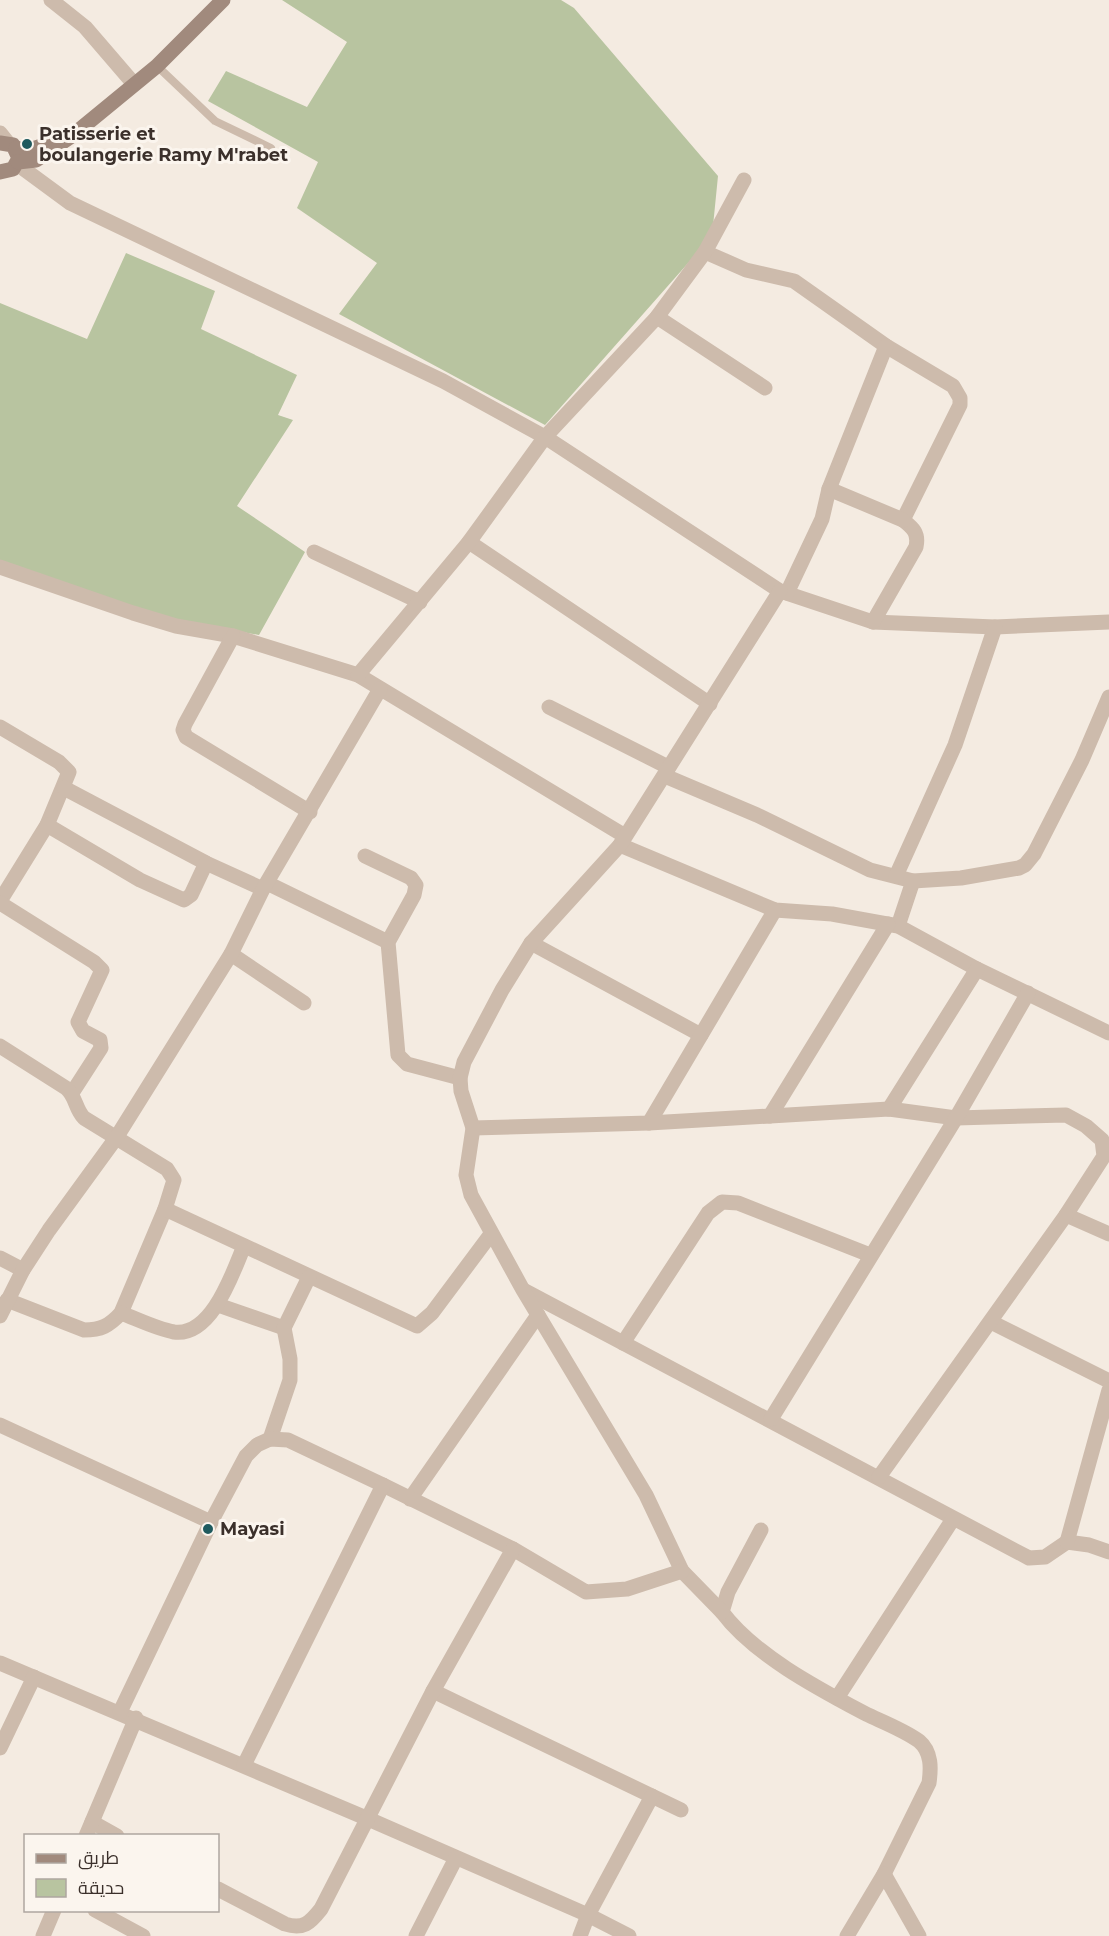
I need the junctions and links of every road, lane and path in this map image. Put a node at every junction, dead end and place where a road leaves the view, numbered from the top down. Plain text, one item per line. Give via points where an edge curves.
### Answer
1 (51, 0) edge
2 (223, 0) edge
3 (157, 66) junction
4 (135, 84) junction
5 (271, 148) dead end
6 (7, 159) edge
7 (744, 180) dead end
8 (705, 252) junction
9 (657, 317) junction
10 (886, 346) junction
11 (765, 388) dead end
12 (545, 438) junction
13 (829, 489) junction
14 (903, 520) junction
15 (469, 542) junction
16 (314, 552) dead end
17 (0, 567) edge
18 (783, 592) junction
19 (420, 602) junction
20 (873, 622) junction
21 (1109, 622) edge
22 (995, 627) junction
23 (233, 636) junction
24 (358, 675) junction
25 (380, 689) junction
26 (1109, 697) edge
27 (710, 704) junction
28 (549, 706) dead end
29 (0, 727) edge
30 (666, 772) junction
31 (64, 788) junction
32 (310, 812) junction
33 (47, 825) junction
34 (623, 841) junction
35 (365, 856) dead end
36 (206, 863) junction
37 (896, 876) junction
38 (913, 881) junction
39 (265, 886) junction
40 (0, 902) edge
41 (775, 910) junction
42 (893, 925) junction
43 (388, 942) junction
44 (531, 943) junction
45 (231, 954) junction
46 (977, 969) junction
47 (1028, 993) junction
48 (304, 1003) dead end
49 (1109, 1033) edge
50 (700, 1035) junction
51 (0, 1046) edge
52 (460, 1078) junction
53 (72, 1093) junction
54 (889, 1109) junction
55 (770, 1116) junction
56 (957, 1118) junction
57 (649, 1123) junction
58 (473, 1128) junction
59 (116, 1138) junction
60 (165, 1209) junction
61 (1066, 1215) junction
62 (491, 1234) junction
63 (1109, 1234) edge
64 (244, 1246) junction
65 (870, 1255) junction
66 (0, 1258) edge
67 (23, 1270) junction
68 (309, 1277) junction
69 (523, 1290) junction
70 (8, 1300) junction
71 (218, 1305) junction
72 (121, 1313) junction
73 (538, 1315) junction
74 (0, 1316) edge
75 (991, 1322) junction
76 (284, 1328) junction
77 (623, 1343) junction
78 (1109, 1381) edge
79 (1109, 1390) edge
80 (771, 1419) junction
81 (0, 1425) edge
82 (270, 1439) junction
83 (879, 1477) junction
84 (383, 1485) junction
85 (410, 1498) junction
86 (953, 1519) junction
87 (211, 1522) junction
88 (761, 1530) dead end
89 (1067, 1542) junction
90 (513, 1549) junction
91 (1109, 1552) edge
92 (682, 1571) junction
93 (722, 1612) junction
94 (0, 1663) edge
95 (34, 1677) junction
96 (433, 1690) junction
97 (837, 1698) junction
98 (120, 1712) junction
99 (136, 1718) junction
100 (0, 1748) edge
101 (244, 1765) junction
102 (652, 1796) junction
103 (681, 1810) dead end
104 (366, 1818) junction
105 (89, 1829) edge
106 (109, 1834) edge
107 (456, 1858) junction
108 (884, 1874) junction
109 (219, 1890) edge
110 (54, 1912) edge
111 (97, 1912) edge
112 (588, 1915) junction
113 (43, 1936) edge
114 (143, 1936) edge
115 (416, 1936) edge
116 (580, 1936) edge
117 (629, 1936) edge
118 (847, 1936) edge
119 (919, 1936) edge

1 - 4 street via 85,27
2 - 3 street
3 - 4 street
3 - 5 lane via 215,121
4 - 6 street via 36,160
6 - 12 street via 70,203 443,381
7 - 8 street
8 - 9 street
8 - 10 street via 746,270 794,281
9 - 11 street
9 - 12 street
10 - 13 street
10 - 14 street via 953,386 960,398
12 - 15 street
12 - 18 street
13 - 14 street
13 - 18 street via 822,519
14 - 20 street via 915,531 916,547
15 - 19 street
15 - 27 street
16 - 19 street
17 - 23 street via 176,626
18 - 20 street
18 - 27 street
19 - 24 street
20 - 22 street
21 - 22 street
22 - 37 street via 955,745
23 - 24 street
23 - 32 street via 183,730 186,736
24 - 25 street
25 - 32 street
25 - 34 street
26 - 38 street via 1082,760 1025,865 961,878
27 - 30 street
28 - 30 street
29 - 31 street via 66,767 69,772
30 - 34 street
30 - 37 street via 870,870
31 - 33 street
31 - 36 street
32 - 39 street
33 - 36 street via 140,880 184,900 191,895
33 - 40 street
34 - 41 street
34 - 44 street
35 - 43 street via 411,878 416,885
36 - 39 street
37 - 38 street
38 - 42 street
39 - 43 street
39 - 45 street
40 - 53 street via 102,970 78,1022 83,1031 100,1040 101,1048
41 - 42 street via 832,914
41 - 50 street
42 - 46 street
42 - 55 street
43 - 52 street via 398,1055 407,1064
44 - 50 street
44 - 52 street via 464,1062
45 - 48 street
45 - 59 street
46 - 47 street
46 - 54 street
47 - 49 street
47 - 56 street
50 - 57 street
51 - 53 street
52 - 58 street
53 - 59 street via 78,1112
54 - 55 street
54 - 56 street
55 - 57 street
56 - 61 street via 1066,1115 1102,1140 1104,1156
56 - 65 street
57 - 58 street
58 - 62 street via 466,1175
59 - 60 street via 172,1174
59 - 67 street
60 - 64 street
60 - 72 street
61 - 63 street
61 - 75 street
62 - 68 street via 432,1313 417,1326
62 - 69 street
64 - 68 street
64 - 71 street
65 - 77 street via 738,1203 722,1202 708,1213
65 - 80 street
66 - 67 street
67 - 70 street
68 - 76 street
69 - 73 street
69 - 77 street
70 - 72 street via 84,1330 111,1324
70 - 74 street
71 - 72 street via 200,1323 176,1332
71 - 76 street
73 - 85 street
73 - 92 street via 646,1495
75 - 78 street
75 - 83 street
76 - 82 street via 290,1380
77 - 80 street
79 - 89 street
80 - 83 street
81 - 87 street
82 - 84 street via 288,1440
82 - 87 street via 246,1456
83 - 86 street
84 - 85 street
84 - 101 street
85 - 90 street
86 - 89 street via 1029,1558 1045,1557
86 - 97 street
87 - 98 street
88 - 93 street via 728,1592
89 - 91 street
90 - 92 street via 586,1592 627,1589
90 - 96 street
92 - 93 street
93 - 97 street via 758,1646
94 - 95 street
95 - 98 street
95 - 100 street
96 - 102 street
96 - 104 street
97 - 108 street via 919,1741 932,1767
98 - 99 street
99 - 101 street
99 - 105 street
101 - 104 street
102 - 103 street
102 - 112 street
104 - 107 street
104 - 109 street via 321,1909 304,1926 285,1924
105 - 106 street
107 - 112 street
107 - 115 street
108 - 118 street
108 - 119 street
110 - 113 street
111 - 114 street
112 - 116 street
112 - 117 street

